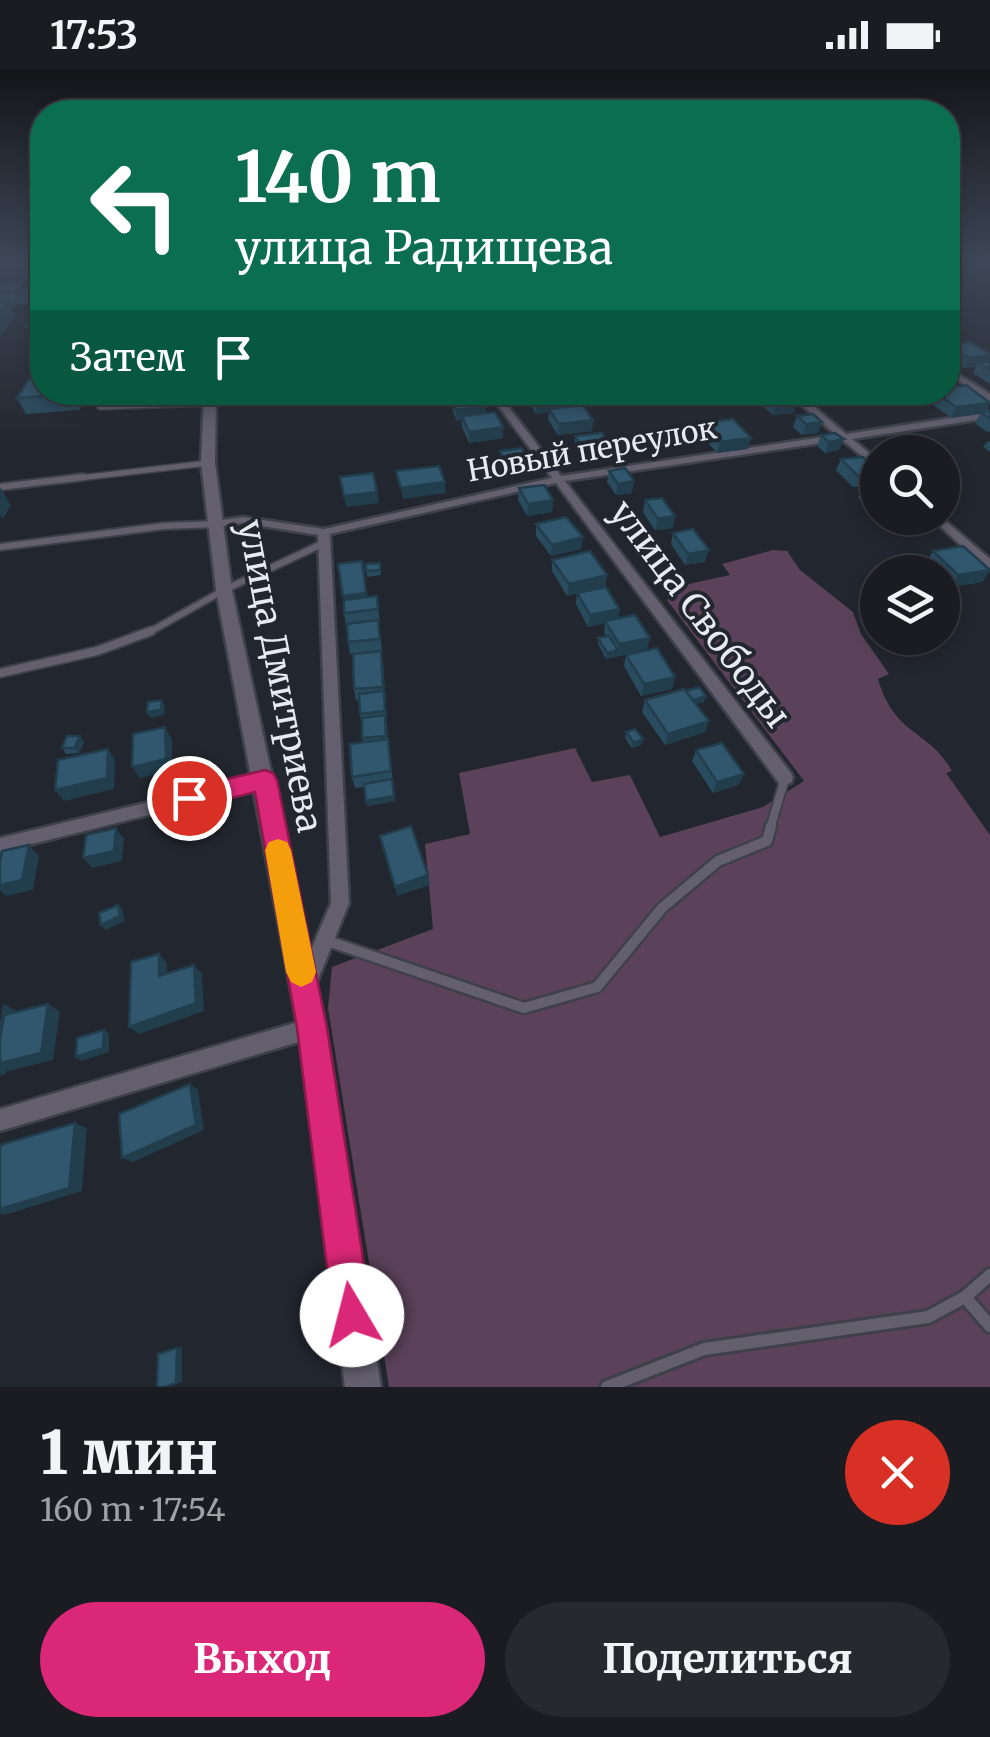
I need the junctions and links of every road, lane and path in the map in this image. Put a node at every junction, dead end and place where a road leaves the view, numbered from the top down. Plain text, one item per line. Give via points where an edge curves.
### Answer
1 (960, 379) edge
2 (990, 398) edge
3 (101, 405) edge
4 (124, 405) edge
5 (210, 405) edge
6 (502, 405) edge
7 (807, 405) edge
8 (990, 415) edge
9 (843, 435) junction
10 (860, 450) edge
11 (208, 463) junction
12 (560, 479) junction
13 (0, 486) edge
14 (215, 524) junction
15 (956, 535) edge
16 (324, 538) junction
17 (0, 546) edge
18 (990, 565) edge
19 (224, 590) junction
20 (0, 672) edge
21 (785, 778) joint
22 (265, 780) junction
23 (0, 846) edge
24 (324, 940) junction
25 (304, 988) junction
26 (312, 1028) junction
27 (0, 1120) edge
28 (990, 1274) edge
29 (965, 1297) junction
30 (990, 1326) edge
31 (362, 1387) edge
32 (607, 1387) edge

1 - 2 street
3 - 4 lane
5 - 11 street, улица Дмитриева
6 - 12 street, улица Свободы
7 - 9 street
8 - 9 street, Новый переулок
9 - 10 street
9 - 12 street, Новый переулок
11 - 13 lane
11 - 14 street, улица Дмитриева
12 - 16 street, Новый переулок
12 - 21 street, улица Свободы
14 - 16 street, Новый переулок via 243,520
14 - 17 lane
14 - 19 street, улица Дмитриева
15 - 18 street
16 - 19 lane
16 - 24 street via 340,903
19 - 20 lane via 146,634
19 - 22 street, улица Дмитриева
21 - 24 lane via 767,841 718,861 662,908 597,986 524,1008
22 - 23 street
22 - 25 street, улица Дмитриева
24 - 25 street
25 - 26 street, улица Дмитриева
26 - 27 street
26 - 31 street, улица Дмитриева
28 - 29 lane
29 - 30 lane
29 - 32 lane via 928,1317 704,1349

